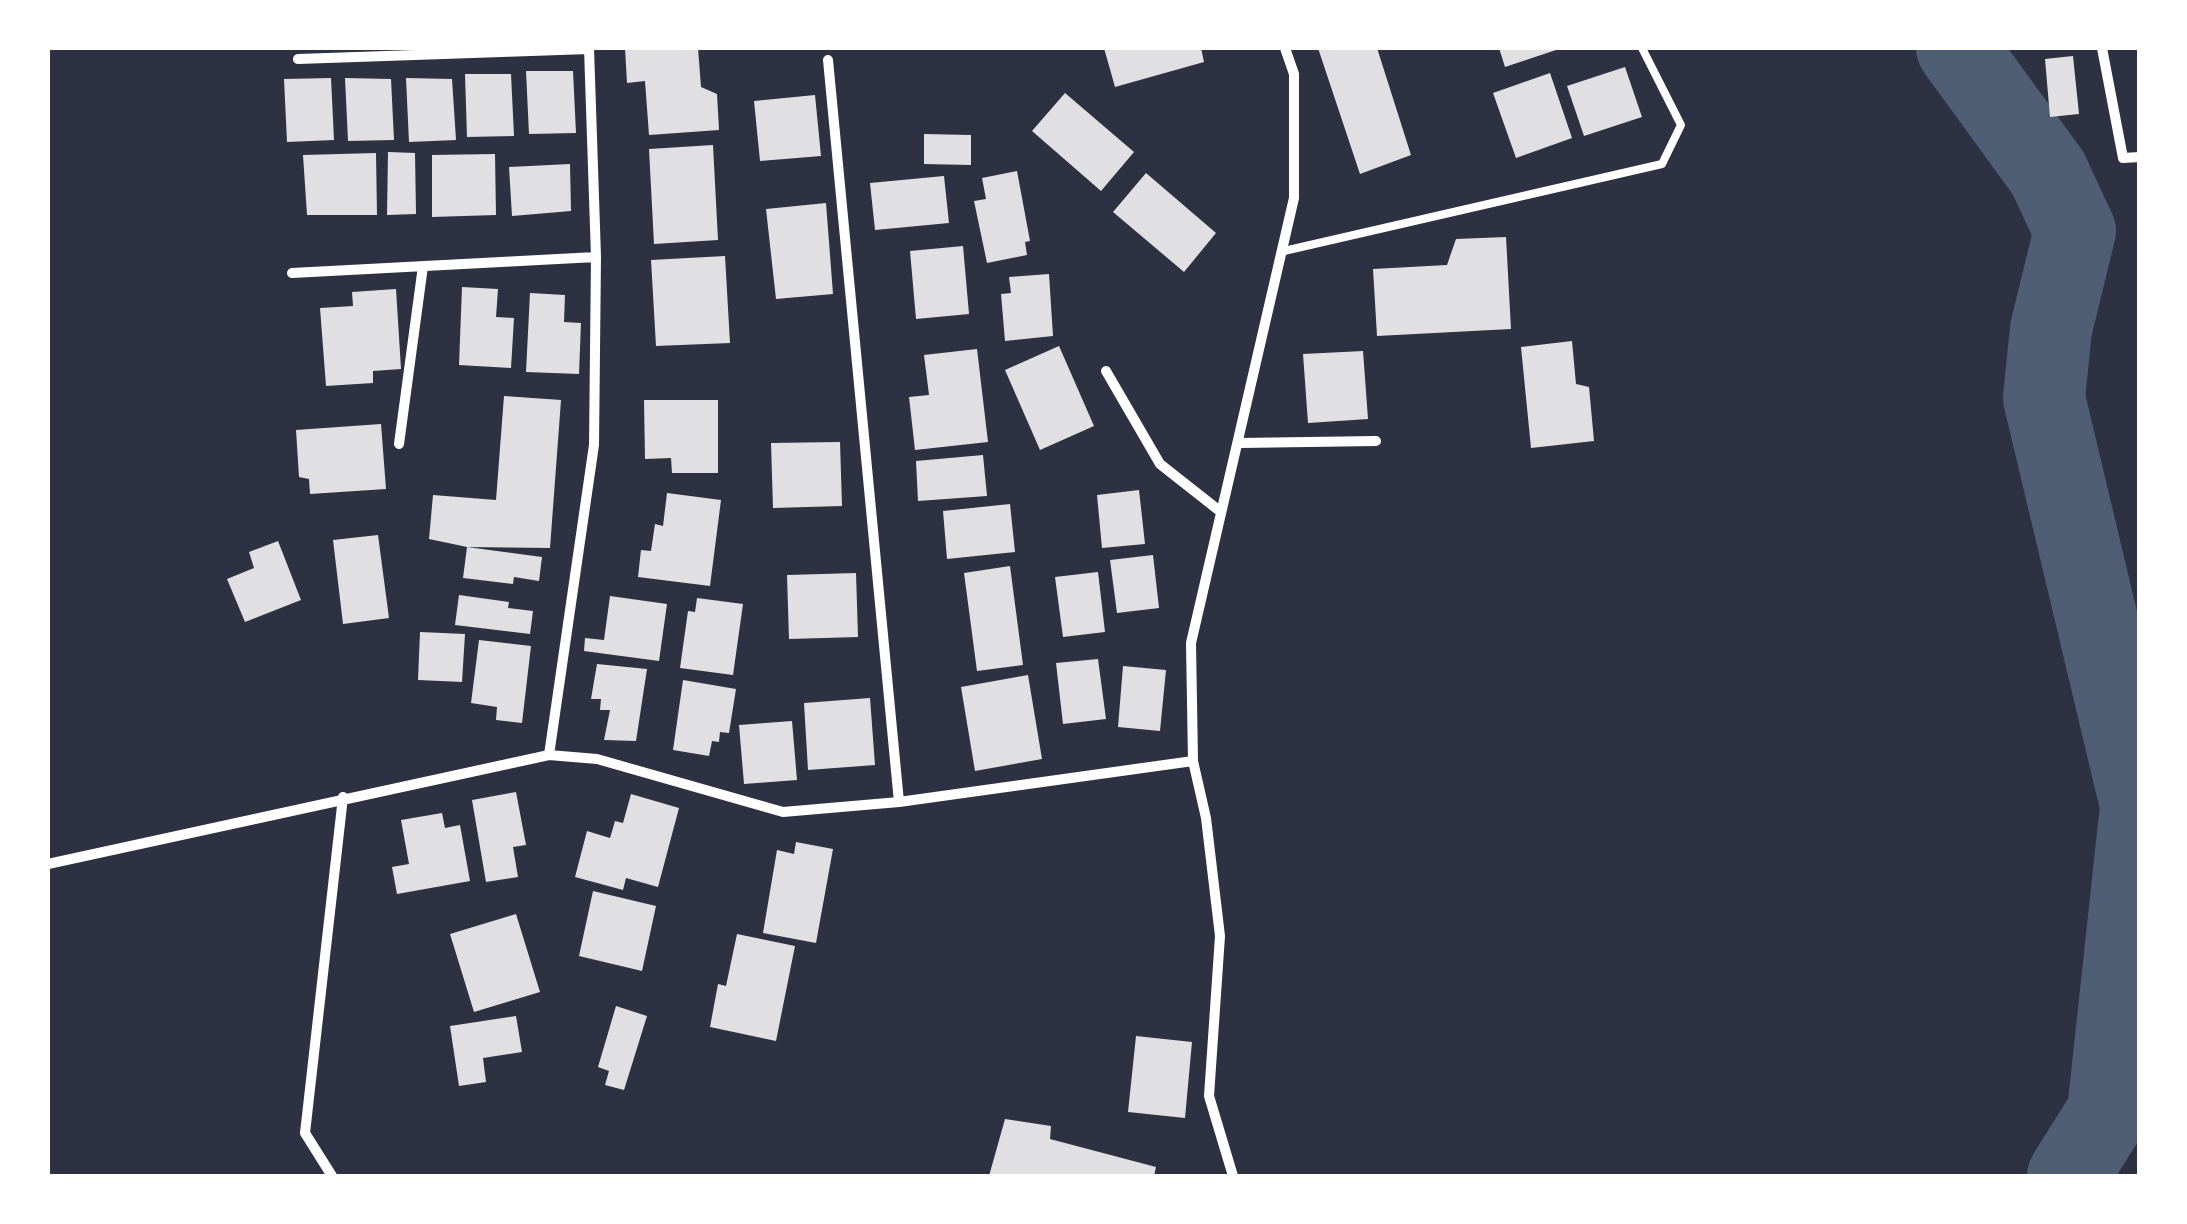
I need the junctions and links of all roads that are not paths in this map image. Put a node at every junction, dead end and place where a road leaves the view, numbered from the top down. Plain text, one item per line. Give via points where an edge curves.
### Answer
1 (589, 48) edge
2 (1285, 48) edge
3 (1642, 48) edge
4 (2102, 48) edge
5 (298, 58) dead end
6 (828, 60) dead end
7 (2140, 157) edge
8 (1284, 251) junction
9 (596, 257) junction
10 (423, 266) junction
11 (292, 273) dead end
12 (1106, 372) dead end
13 (1376, 441) dead end
14 (1240, 442) junction
15 (399, 444) dead end
16 (1221, 512) junction
17 (550, 755) junction
18 (1194, 762) junction
19 (343, 798) junction
20 (900, 802) junction
21 (48, 864) edge
22 (332, 1176) edge
23 (1234, 1176) edge

1 - 5 street
1 - 9 street
2 - 8 street via 1294,74 1294,198
3 - 8 lane via 1681,125 1662,164
4 - 7 street via 2123,158
6 - 20 street
8 - 14 street
9 - 10 street
9 - 17 street via 594,446
10 - 11 street
10 - 15 street
12 - 16 street via 1160,464
13 - 14 street
14 - 16 street
16 - 18 street via 1191,644
17 - 19 street
17 - 20 street via 597,759 783,812
18 - 20 street
18 - 23 street via 1220,936 1209,1096
19 - 21 street
19 - 22 street via 305,1133

